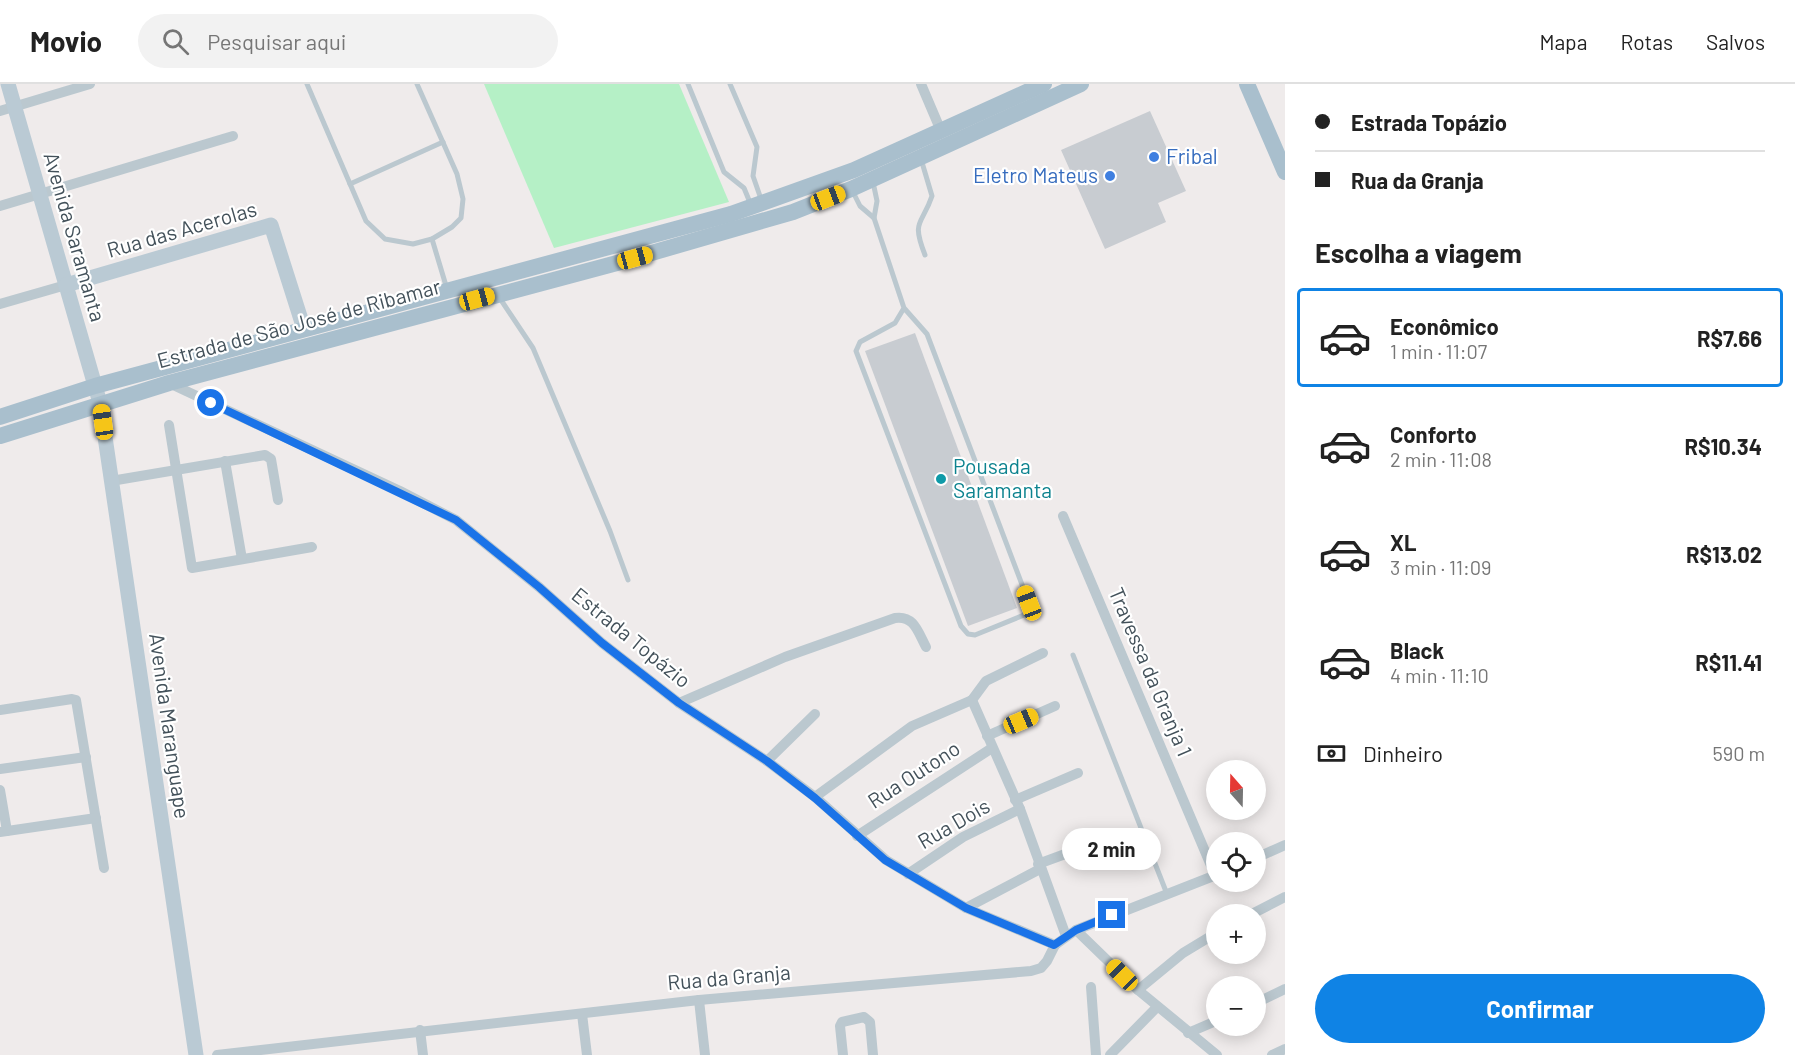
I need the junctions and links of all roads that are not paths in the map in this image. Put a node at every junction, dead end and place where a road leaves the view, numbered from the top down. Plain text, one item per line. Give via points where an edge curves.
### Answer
1 (8, 84) edge
2 (90, 84) edge
3 (307, 84) edge
4 (417, 84) edge
5 (688, 84) edge
6 (730, 84) edge
7 (921, 84) edge
8 (1044, 84) edge
9 (1081, 84) edge
10 (1247, 84) edge
11 (7, 108) edge
12 (941, 131) junction
13 (233, 136) dead end
14 (443, 142) junction
15 (920, 158) junction
16 (1285, 172) edge
17 (872, 179) junction
18 (350, 184) junction
19 (851, 189) junction
20 (40, 194) junction
21 (0, 206) edge
22 (757, 206) junction
23 (874, 218) junction
24 (432, 238) junction
25 (925, 255) dead end
26 (66, 285) junction
27 (448, 290) junction
28 (497, 293) junction
29 (0, 304) edge
30 (904, 308) junction
31 (304, 329) junction
32 (169, 383) junction
33 (95, 386) junction
34 (100, 403) junction
35 (0, 417) edge
36 (169, 425) dead end
37 (0, 436) edge
38 (225, 462) junction
39 (177, 470) junction
40 (111, 481) junction
41 (278, 500) dead end
42 (1063, 516) dead end
43 (312, 547) dead end
44 (242, 559) junction
45 (628, 580) dead end
46 (926, 647) dead end
47 (1043, 653) dead end
48 (1073, 655) dead end
49 (972, 700) junction
50 (679, 703) junction
51 (1055, 706) dead end
52 (0, 710) edge
53 (815, 714) dead end
54 (987, 736) junction
55 (992, 748) junction
56 (86, 756) junction
57 (767, 761) junction
58 (0, 769) edge
59 (1078, 772) dead end
60 (0, 790) edge
61 (815, 798) junction
62 (1017, 804) junction
63 (96, 818) junction
64 (3, 832) edge
65 (857, 836) junction
66 (1106, 839) dead end
67 (1285, 845) edge
68 (1206, 852) edge
69 (1266, 854) edge
70 (1039, 867) junction
71 (104, 868) dead end
72 (909, 874) junction
73 (1206, 879) edge
74 (1167, 894) junction
75 (1285, 897) edge
76 (1266, 907) edge
77 (966, 908) junction
78 (1071, 933) junction
79 (1206, 939) edge
80 (1054, 945) junction
81 (1091, 987) dead end
82 (1285, 989) edge
83 (1137, 990) junction
84 (1266, 998) edge
85 (699, 1000) junction
86 (1157, 1007) junction
87 (582, 1014) junction
88 (1206, 1025) edge
89 (420, 1030) junction
90 (1188, 1033) junction
91 (1285, 1049) edge
92 (196, 1055) edge
93 (217, 1055) edge
94 (423, 1055) edge
95 (587, 1055) edge
96 (705, 1055) edge
97 (843, 1055) edge
98 (873, 1055) edge
99 (1096, 1055) edge
100 (1110, 1055) edge
101 (1217, 1055) edge
102 (1272, 1055) edge

1 - 11 street, Avenida Saramanta
2 - 11 street
3 - 18 lane
4 - 14 lane
5 - 22 lane via 724,172 744,188
6 - 22 lane via 757,147 753,176
7 - 12 street
8 - 12 main road, Estrada de São José de Ribamar
9 - 15 main road, Estrada de São José de Ribamar
10 - 16 main road
11 - 20 street, Avenida Saramanta
12 - 22 main road, Estrada de São José de Ribamar via 854,170
13 - 20 street
14 - 18 lane
14 - 24 lane via 462,188 463,210 452,227
15 - 17 main road, Estrada de São José de Ribamar
15 - 25 lane via 932,196 918,223
17 - 19 main road, Estrada de São José de Ribamar
17 - 23 lane via 878,201
18 - 24 lane via 366,221 385,239 413,244
19 - 23 lane via 860,206
19 - 28 main road, Estrada de São José de Ribamar via 793,212 710,237
20 - 21 street
20 - 26 street, Avenida Saramanta
22 - 27 main road, Estrada de São José de Ribamar
23 - 30 lane
24 - 27 lane
26 - 29 street, Rua das Acerolas
26 - 31 street, Rua das Acerolas via 271,225
26 - 33 street, Avenida Saramanta
27 - 31 main road, Estrada de São José de Ribamar
28 - 32 main road, Estrada de São José de Ribamar
28 - 45 lane via 533,348
30 - 30 lane via 895,323 860,342 856,351 961,626 968,634 975,634 1024,615 1029,603 927,334
31 - 33 main road, Estrada de São José de Ribamar
32 - 34 main road, Estrada de São José de Ribamar
32 - 50 street, Estrada Topázio via 456,520
33 - 34 street, Avenida Saramanta
33 - 35 main road, Estrada de São José de Ribamar
34 - 37 main road, Estrada de São José de Ribamar
34 - 40 street, Avenida Maranguape
36 - 39 street
38 - 39 street
38 - 41 street via 269,456
38 - 44 street
39 - 40 street
39 - 44 street via 192,567
40 - 92 street, Avenida Maranguape
42 - 68 street, Travessa da Granja 1
43 - 44 street
46 - 50 street via 911,620 895,618 785,657
47 - 49 street via 986,681
48 - 74 lane
49 - 54 street
49 - 61 street via 912,726
50 - 57 street, Estrada Topázio
51 - 54 street
52 - 56 street via 76,700
53 - 57 street
54 - 55 street
55 - 62 street
55 - 65 street, Rua Outono
56 - 58 street
56 - 63 street
57 - 61 street, Estrada Topázio
59 - 62 street, Rua Dois
60 - 64 street
61 - 65 street, Estrada Topázio
62 - 70 street
62 - 72 street, Rua Dois
63 - 64 street
63 - 71 street
65 - 72 street, Estrada Topázio
66 - 70 street
67 - 69 street
70 - 77 street
70 - 78 street
72 - 77 street, Estrada Topázio
73 - 74 street, Rua da Granja
74 - 78 street, Rua da Granja
75 - 76 street
77 - 80 street, Estrada Topázio
78 - 80 street, Rua da Granja
78 - 83 street
79 - 83 street via 1183,952
80 - 85 street, Rua da Granja via 1047,961 1031,971
81 - 99 street
82 - 84 street
83 - 86 street
85 - 87 street, Rua da Granja
85 - 96 street
86 - 90 street
86 - 100 street
87 - 89 street, Rua da Granja
87 - 95 street
88 - 90 street
89 - 93 street, Rua da Granja
89 - 94 street
90 - 101 street
91 - 102 street
97 - 98 street via 842,1022 864,1017 870,1022

